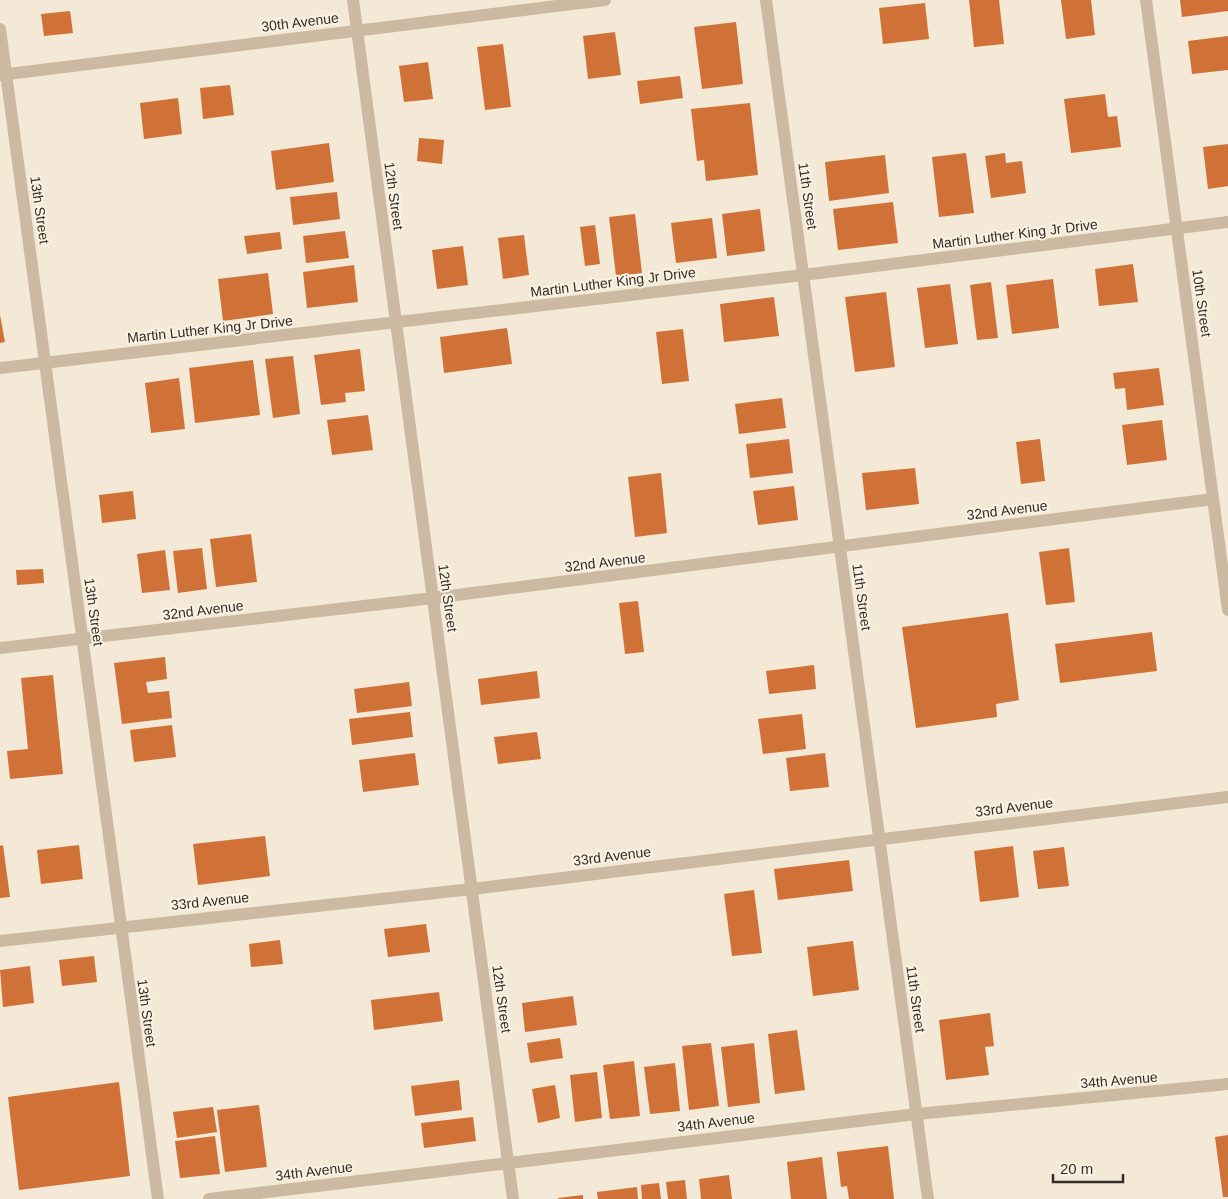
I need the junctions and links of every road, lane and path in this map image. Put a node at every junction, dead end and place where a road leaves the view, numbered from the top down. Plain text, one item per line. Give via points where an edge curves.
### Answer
1 (353, 0) edge
2 (605, 0) edge
3 (766, 0) edge
4 (1146, 0) edge
5 (0, 29) edge
6 (357, 30) junction
7 (3, 74) edge
8 (1228, 222) edge
9 (1177, 229) junction
10 (803, 275) junction
11 (396, 323) junction
12 (45, 362) junction
13 (0, 368) edge
14 (1213, 499) junction
15 (840, 547) junction
16 (433, 598) junction
17 (1228, 610) edge
18 (83, 638) junction
19 (0, 648) edge
20 (1228, 797) edge
21 (879, 838) junction
22 (472, 889) junction
23 (120, 926) junction
24 (0, 941) edge
25 (1228, 1084) edge
26 (917, 1114) junction
27 (508, 1161) junction
28 (158, 1199) edge
29 (209, 1199) edge
30 (513, 1199) edge
31 (928, 1199) edge

1 - 6 street, 12th Street
2 - 6 street, 30th Avenue
3 - 10 street, 11th Street
4 - 9 street, 10th Street
5 - 7 street, 13th Street
6 - 7 street, 30th Avenue
6 - 11 street, 12th Street
7 - 12 street, 13th Street
8 - 9 street, Martin Luther King Jr Drive
9 - 10 street, Martin Luther King Jr Drive
9 - 14 street, 10th Street
10 - 11 street, Martin Luther King Jr Drive
10 - 15 street, 11th Street
11 - 12 street, Martin Luther King Jr Drive
11 - 16 street, 12th Street
12 - 13 street, Martin Luther King Jr Drive
12 - 18 street, 13th Street
14 - 15 street, 32nd Avenue
14 - 17 street, 10th Street
15 - 16 street, 32nd Avenue
15 - 21 street, 11th Street
16 - 18 street, 32nd Avenue
16 - 22 street, 12th Street
18 - 19 street, 32nd Avenue
18 - 23 street, 13th Street
20 - 21 street, 33rd Avenue
21 - 22 street, 33rd Avenue
21 - 26 street, 11th Street
22 - 23 street, 33rd Avenue
22 - 27 street, 12th Street
23 - 24 street, 33rd Avenue
23 - 28 street, 13th Street
25 - 26 street, 34th Avenue
26 - 27 street, 34th Avenue
26 - 31 street, 11th Street
27 - 29 street, 34th Avenue
27 - 30 street, 12th Street

